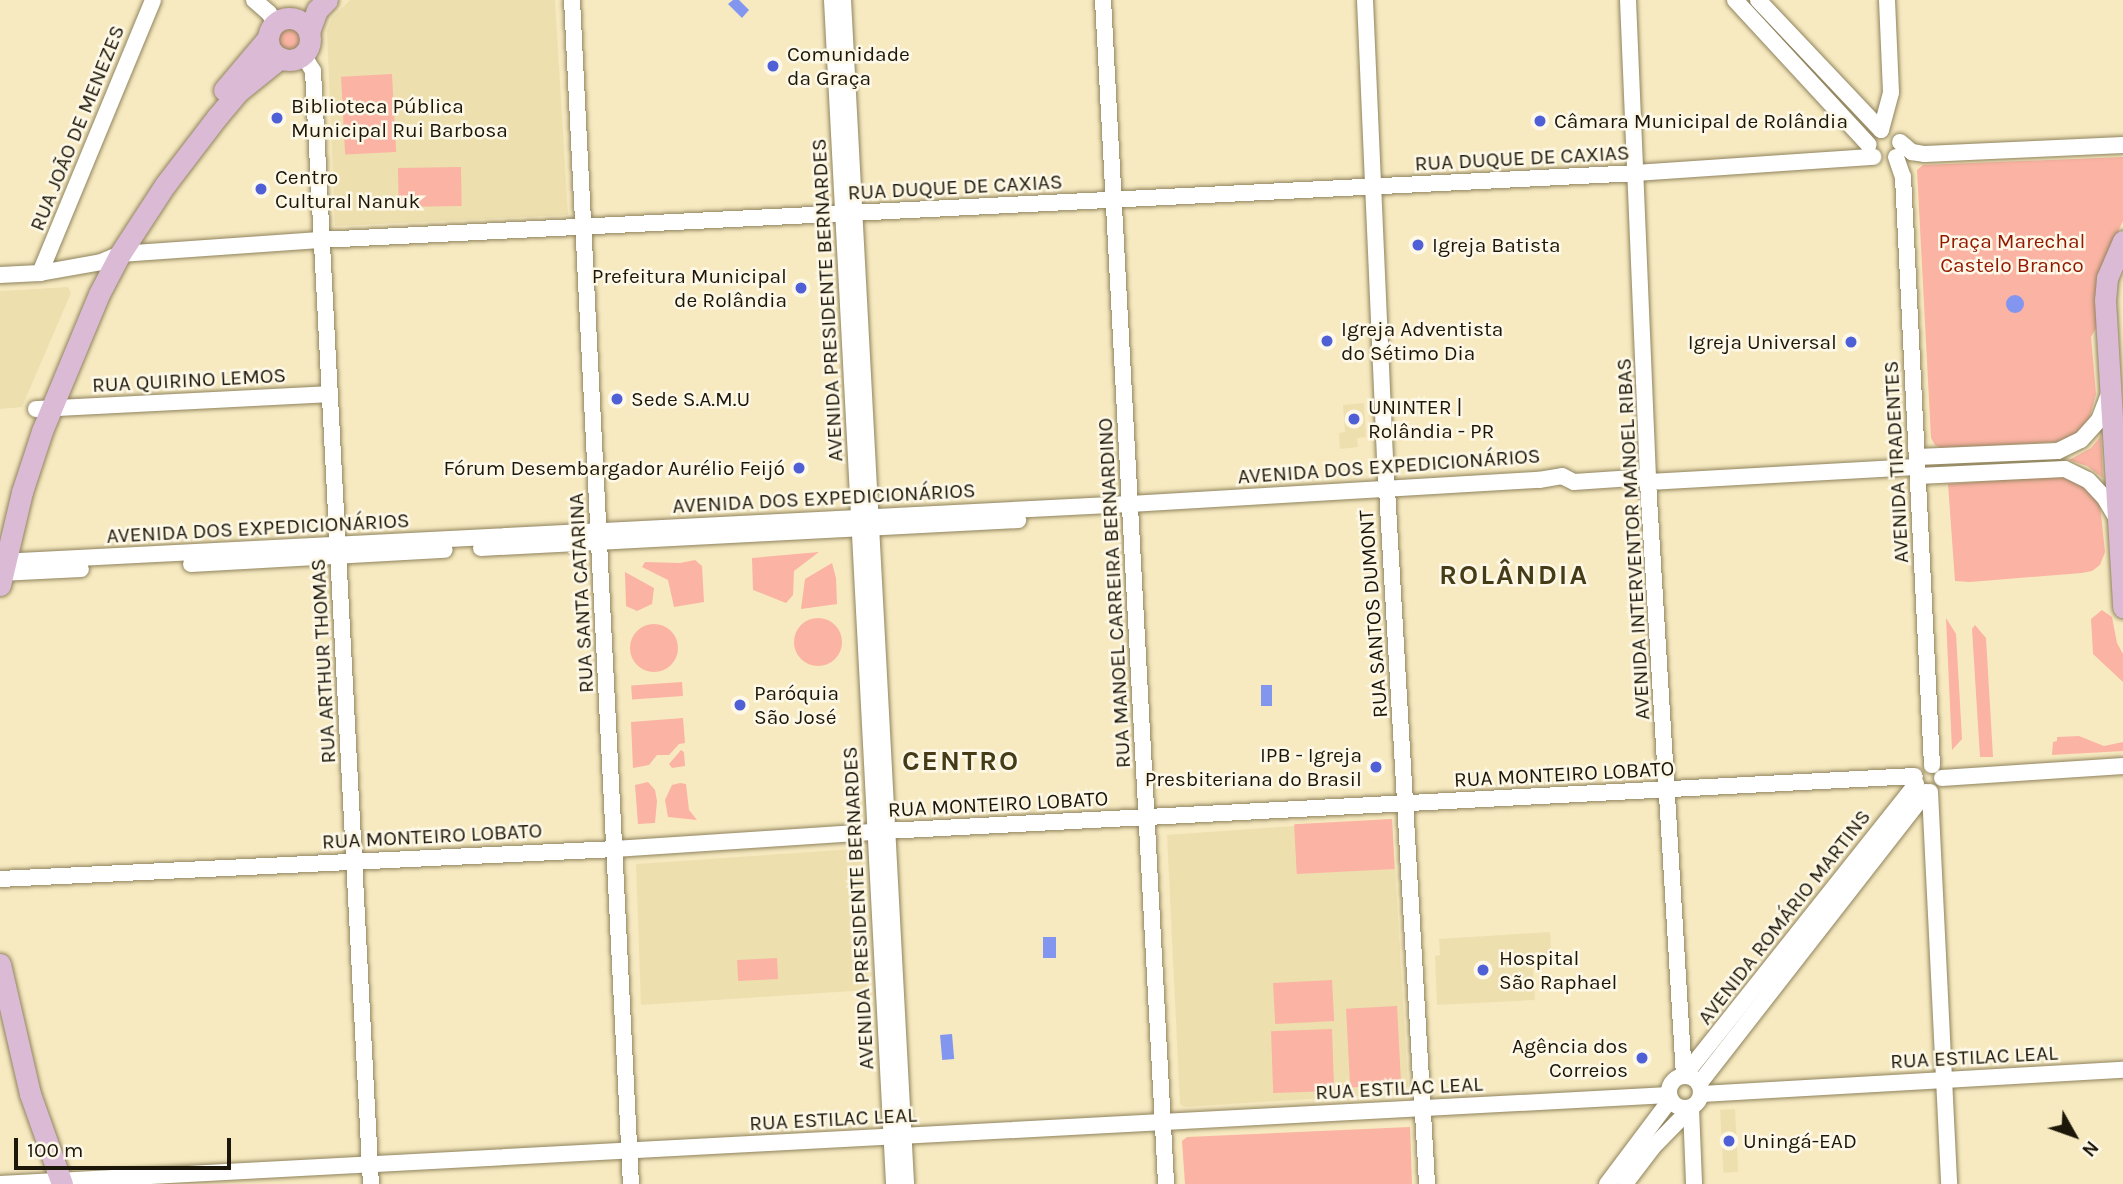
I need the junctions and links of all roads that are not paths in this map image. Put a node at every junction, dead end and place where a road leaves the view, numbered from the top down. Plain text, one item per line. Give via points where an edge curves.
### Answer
1 (153, 0) edge
2 (254, 0) edge
3 (303, 0) edge
4 (327, 0) edge
5 (572, 0) edge
6 (832, 0) edge
7 (843, 0) edge
8 (1103, 0) edge
9 (1365, 0) edge
10 (1628, 0) edge
11 (1735, 0) edge
12 (1758, 0) edge
13 (1887, 0) edge
14 (271, 30) junction
15 (309, 32) junction
16 (303, 54) junction
17 (280, 58) junction
18 (1881, 130) junction
19 (2123, 145) edge
20 (1898, 150) junction
21 (1871, 151) junction
22 (180, 155) junction
23 (1636, 173) junction
24 (1374, 186) junction
25 (1114, 199) junction
26 (849, 214) junction
27 (584, 227) junction
28 (320, 240) junction
29 (2123, 241) edge
30 (110, 258) junction
31 (40, 273) junction
32 (0, 275) edge
33 (2123, 301) edge
34 (2109, 363) junction
35 (2110, 391) junction
36 (329, 394) junction
37 (43, 409) junction
38 (1917, 467) junction
39 (1648, 480) junction
40 (1387, 492) junction
41 (1130, 509) junction
42 (2117, 520) junction
43 (0, 523) edge
44 (865, 523) junction
45 (599, 536) junction
46 (338, 551) junction
47 (1, 571) edge
48 (2122, 582) edge
49 (2123, 607) edge
50 (2123, 766) edge
51 (1937, 771) junction
52 (1922, 786) junction
53 (1668, 789) junction
54 (1406, 803) junction
55 (1148, 817) junction
56 (880, 831) junction
57 (615, 849) junction
58 (354, 860) junction
59 (0, 879) edge
60 (1828, 907) junction
61 (0, 964) edge
62 (2, 992) edge
63 (0, 1030) edge
64 (2123, 1070) edge
65 (1684, 1076) junction
66 (1943, 1079) junction
67 (1700, 1089) junction
68 (1669, 1097) junction
69 (1423, 1107) junction
70 (1690, 1108) junction
71 (1163, 1121) junction
72 (898, 1137) junction
73 (629, 1151) junction
74 (370, 1164) junction
75 (55, 1183) edge
76 (0, 1184) edge
77 (371, 1184) edge
78 (631, 1184) edge
79 (894, 1184) edge
80 (906, 1184) edge
81 (1166, 1184) edge
82 (1427, 1184) edge
83 (1607, 1184) edge
84 (1625, 1184) edge
85 (1694, 1184) edge
86 (1950, 1184) edge

1 - 31 street, RUA JOÃO DE MENEZES
2 - 14 street via 269,13
3 - 14 main road
4 - 15 main road via 317,10
5 - 27 street, RUA SANTA CATARINA
6 - 26 street, AVENIDA PRESIDENTE BERNARDES
7 - 26 street, AVENIDA PRESIDENTE BERNARDES
8 - 25 street, RUA MANOEL CARREIRA BERNARDINO
9 - 24 street, RUA SANTOS DUMONT
10 - 23 street, AVENIDA INTERVENTOR MANOEL RIBAS
11 - 21 street
12 - 18 street
13 - 18 street via 1891,92
14 - 15 main road via 290,18
14 - 17 main road via 269,46
14 - 22 main road
15 - 16 main road
16 - 17 main road
16 - 28 street, RUA ARTHUR THOMAS via 313,71
17 - 22 main road via 239,91
18 - 20 street via 1890,131
18 - 21 street via 1874,134
19 - 20 street via 1925,155
20 - 21 street via 1881,161
20 - 38 street, AVENIDA TIRADENTES
21 - 23 street, RUA DUQUE DE CAXIAS
22 - 30 main road
23 - 24 street, RUA DUQUE DE CAXIAS
23 - 39 street, AVENIDA INTERVENTOR MANOEL RIBAS
24 - 25 street, RUA DUQUE DE CAXIAS
24 - 40 street, RUA SANTOS DUMONT
25 - 26 street, RUA DUQUE DE CAXIAS
25 - 41 street, RUA MANOEL CARREIRA BERNARDINO
26 - 27 street, RUA DUQUE DE CAXIAS
26 - 44 street, AVENIDA PRESIDENTE BERNARDES
27 - 28 street, RUA DUQUE DE CAXIAS
27 - 45 street, RUA SANTA CATARINA
28 - 30 street, RUA DUQUE DE CAXIAS
28 - 36 street, RUA ARTHUR THOMAS
29 - 34 main road via 2106,289
30 - 31 street, RUA DUQUE DE CAXIAS
30 - 37 main road via 99,294
31 - 32 street, RUA DUQUE DE CAXIAS
33 - 34 main road via 2114,315
34 - 35 main road
35 - 38 street, AVENIDA DOS EXPEDICIONÁRIOS via 2099,420 2081,440 2058,451
35 - 42 main road
36 - 37 street, RUA QUIRINO LEMOS
36 - 46 street, RUA ARTHUR THOMAS
37 - 43 main road
37 - 47 main road
38 - 39 street, AVENIDA DOS EXPEDICIONÁRIOS
38 - 42 street, AVENIDA DOS EXPEDICIONÁRIOS via 2064,469 2088,480
38 - 51 street, AVENIDA TIRADENTES
39 - 40 street, AVENIDA DOS EXPEDICIONÁRIOS via 1574,482 1562,476
39 - 53 street, AVENIDA INTERVENTOR MANOEL RIBAS
40 - 41 street, AVENIDA DOS EXPEDICIONÁRIOS
40 - 54 street, RUA SANTOS DUMONT
41 - 44 street, AVENIDA DOS EXPEDICIONÁRIOS
41 - 55 street, RUA MANOEL CARREIRA BERNARDINO
42 - 48 main road
44 - 45 street, AVENIDA DOS EXPEDICIONÁRIOS
44 - 56 street, AVENIDA PRESIDENTE BERNARDES
45 - 46 street, AVENIDA DOS EXPEDICIONÁRIOS
45 - 57 street, RUA SANTA CATARINA
46 - 47 street, AVENIDA DOS EXPEDICIONÁRIOS
46 - 58 street, RUA ARTHUR THOMAS
48 - 49 main road
50 - 51 street
51 - 52 street, AVENIDA ROMÁRIO MARTINS via 1936,789
51 - 52 street via 1921,766
52 - 53 street, RUA MONTEIRO LOBATO
52 - 60 street, AVENIDA ROMÁRIO MARTINS
52 - 66 street
53 - 54 street, RUA MONTEIRO LOBATO
53 - 65 street, AVENIDA INTERVENTOR MANOEL RIBAS
54 - 55 street, RUA MONTEIRO LOBATO
54 - 69 street, RUA SANTOS DUMONT
55 - 56 street, RUA MONTEIRO LOBATO
55 - 71 street, RUA MANOEL CARREIRA BERNARDINO
56 - 57 street, RUA MONTEIRO LOBATO
56 - 72 street, AVENIDA PRESIDENTE BERNARDES
57 - 58 street, RUA MONTEIRO LOBATO
57 - 73 street, RUA SANTA CATARINA
58 - 59 street, RUA MONTEIRO LOBATO
58 - 74 street, RUA ARTHUR THOMAS
60 - 65 street, AVENIDA ROMÁRIO MARTINS
60 - 67 street, AVENIDA ROMÁRIO MARTINS
61 - 62 main road
62 - 75 main road
63 - 75 main road via 17,1096
64 - 66 street, RUA ESTILAC LEAL
65 - 67 street via 1695,1079
65 - 68 street
66 - 67 street, RUA ESTILAC LEAL
66 - 86 street
67 - 70 street
68 - 69 street, RUA ESTILAC LEAL
68 - 70 street via 1683,1109
68 - 83 street
69 - 71 street, RUA ESTILAC LEAL
69 - 82 street, RUA SANTOS DUMONT
70 - 84 street
70 - 85 street
71 - 72 street, RUA ESTILAC LEAL
71 - 81 street, RUA MANOEL CARREIRA BERNARDINO
72 - 73 street, RUA ESTILAC LEAL
72 - 79 street, AVENIDA PRESIDENTE BERNARDES
72 - 80 street, AVENIDA PRESIDENTE BERNARDES
73 - 74 street, RUA ESTILAC LEAL
73 - 78 street, RUA SANTA CATARINA
74 - 75 street, RUA ESTILAC LEAL
74 - 77 street, RUA ARTHUR THOMAS
75 - 76 street, RUA ESTILAC LEAL

